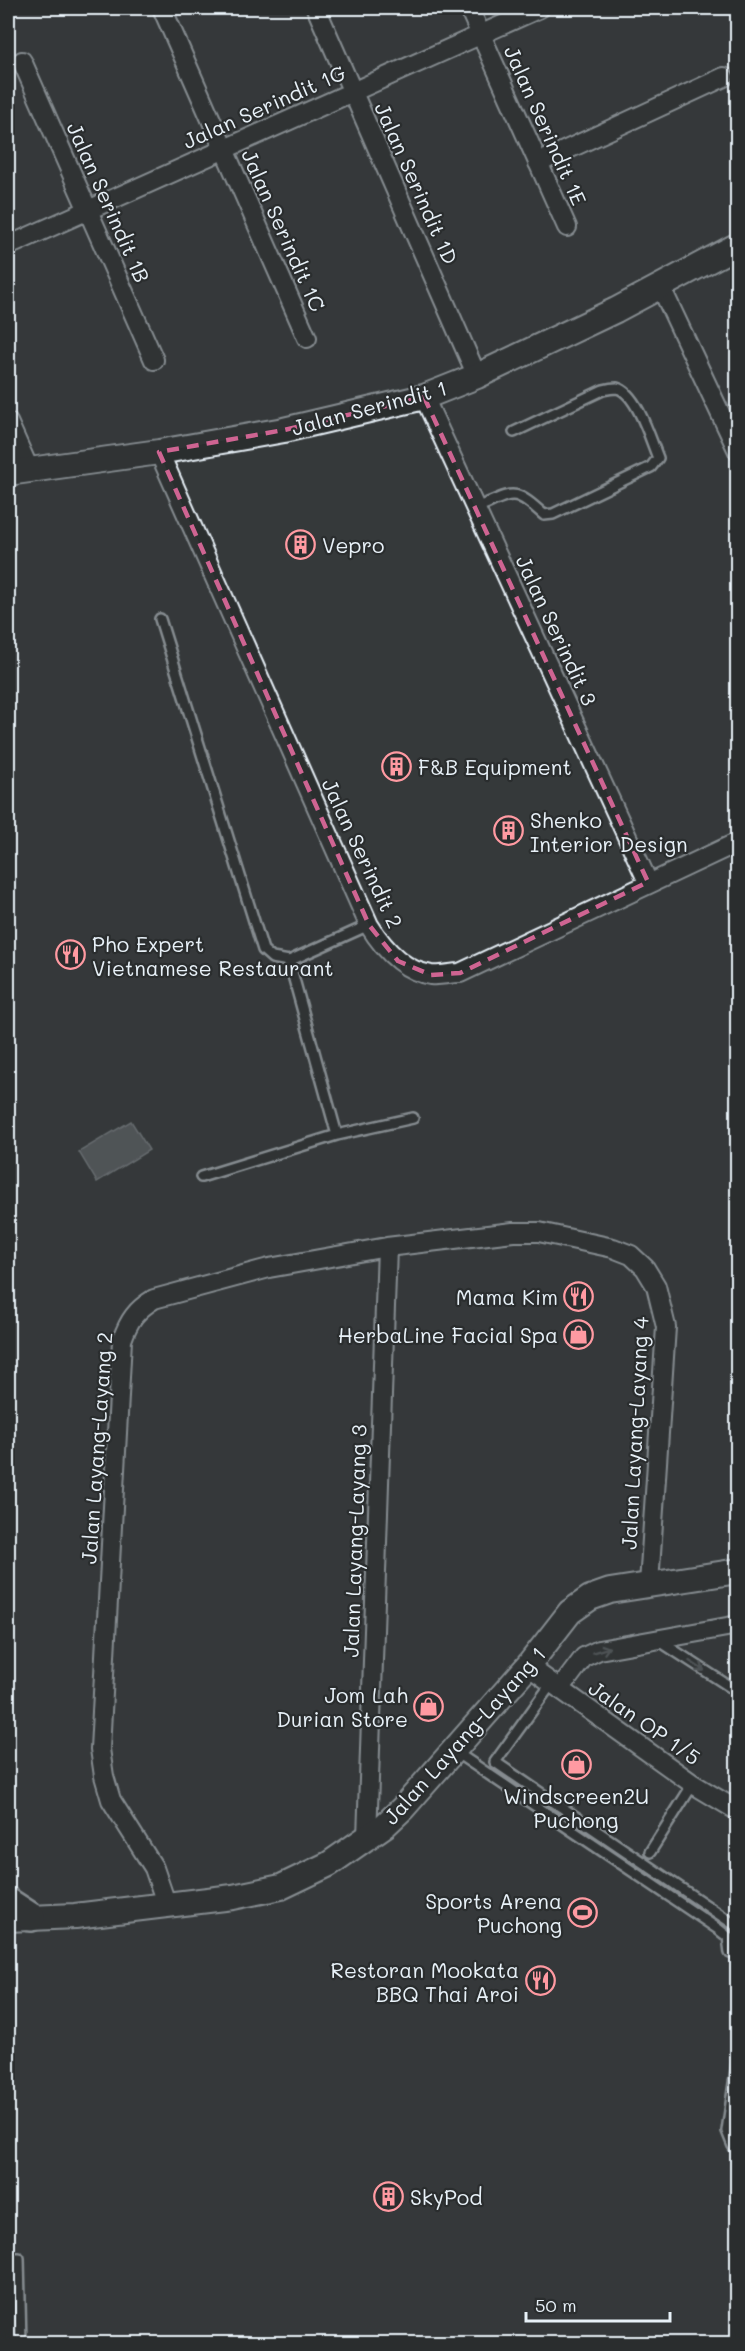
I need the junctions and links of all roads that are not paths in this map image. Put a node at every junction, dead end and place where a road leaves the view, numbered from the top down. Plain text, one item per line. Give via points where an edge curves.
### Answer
1 (162, 8) edge
2 (316, 8) edge
3 (469, 8) edge
4 (540, 8) edge
5 (481, 34) junction
6 (22, 61) dead end
7 (724, 77) dead end
8 (352, 91) junction
9 (224, 149) junction
10 (538, 163) junction
11 (88, 210) junction
12 (567, 227) dead end
13 (738, 245) edge
14 (8, 246) edge
15 (660, 285) junction
16 (307, 338) dead end
17 (153, 360) dead end
18 (477, 376) junction
19 (424, 397) junction
20 (8, 422) edge
21 (514, 432) dead end
22 (159, 452) junction
23 (738, 452) edge
24 (18, 471) edge
25 (476, 508) junction
26 (160, 620) dead end
27 (738, 842) edge
28 (648, 882) junction
29 (369, 925) junction
30 (289, 960) junction
31 (413, 1118) dead end
32 (337, 1134) junction
33 (201, 1177) dead end
34 (387, 1247) junction
35 (656, 1286) joint
36 (738, 1571) edge
37 (649, 1584) junction
38 (738, 1625) edge
39 (656, 1639) junction
40 (528, 1666) junction
41 (556, 1686) junction
42 (738, 1692) edge
43 (454, 1751) junction
44 (693, 1784) junction
45 (738, 1811) edge
46 (367, 1838) junction
47 (650, 1852) dead end
48 (8, 1902) edge
49 (167, 1906) junction
50 (19, 1918) edge
51 (738, 1926) edge
52 (730, 1953) dead end
53 (738, 2056) edge
54 (738, 2148) edge
55 (8, 2258) edge
56 (21, 2343) edge

1 - 9 street, Jalan Serindit 1C
2 - 8 street, Jalan Serindit 1D
3 - 5 street, Jalan Serindit 1E
4 - 5 street, Jalan Serindit 1G
5 - 8 street, Jalan Serindit 1G
5 - 10 street, Jalan Serindit 1E
6 - 11 street, Jalan Serindit 1B
7 - 10 street
8 - 9 street, Jalan Serindit 1G
8 - 18 street, Jalan Serindit 1D
9 - 11 street, Jalan Serindit 1G
9 - 16 street, Jalan Serindit 1C
10 - 12 street, Jalan Serindit 1E
11 - 14 street, Jalan Serindit 1G
11 - 17 street, Jalan Serindit 1B
13 - 15 street, Jalan Serindit 1
15 - 18 street, Jalan Serindit 1
15 - 23 street
18 - 19 street, Jalan Serindit 1
19 - 22 street, Jalan Serindit 1 via 284,430
19 - 25 street, Jalan Serindit 3
20 - 24 street
21 - 25 lane via 603,390 616,388 628,393 634,402 658,458 651,467 554,514 544,516 524,496 512,494
22 - 24 street, Jalan Serindit 1
22 - 29 street, Jalan Serindit 2
25 - 28 street, Jalan Serindit 3
26 - 30 lane via 263,950 272,958
27 - 28 street, Jalan Serindit 2
28 - 29 street, Jalan Serindit 2 via 460,973 431,975 398,961 381,945
29 - 30 lane
30 - 32 lane
31 - 32 lane
32 - 33 lane
34 - 35 street, Jalan Layang-Layang 2 via 539,1232 631,1255
34 - 46 street, Jalan Layang-Layang 3
34 - 49 street, Jalan Layang-Layang 2 via 269,1268 154,1299 137,1309 125,1331 100,1749 111,1800 154,1868
35 - 37 street, Jalan Layang-Layang 4 via 666,1327
36 - 37 street, Jalan Layang-Layang 1
37 - 40 street, Jalan Layang-Layang 1 via 590,1598 570,1612
38 - 39 street
41 -> 39 street via 584,1657 599,1650
39 -> 42 lane
40 - 41 street, Jalan OP 1/5
40 - 43 street, Jalan Layang-Layang 1
41 - 44 street, Jalan OP 1/5
41 - 51 lane via 495,1762
43 - 46 street, Jalan Layang-Layang 1 via 385,1825
43 - 52 lane via 718,1929 728,1937
44 - 45 street, Jalan OP 1/5
44 - 47 lane
46 - 49 street, Jalan Layang-Layang 1 via 329,1864 281,1887
48 - 50 main road
49 - 50 street, Jalan Layang-Layang 1
53 - 54 lane via 727,2131 733,2146
55 - 56 lane via 19,2259

